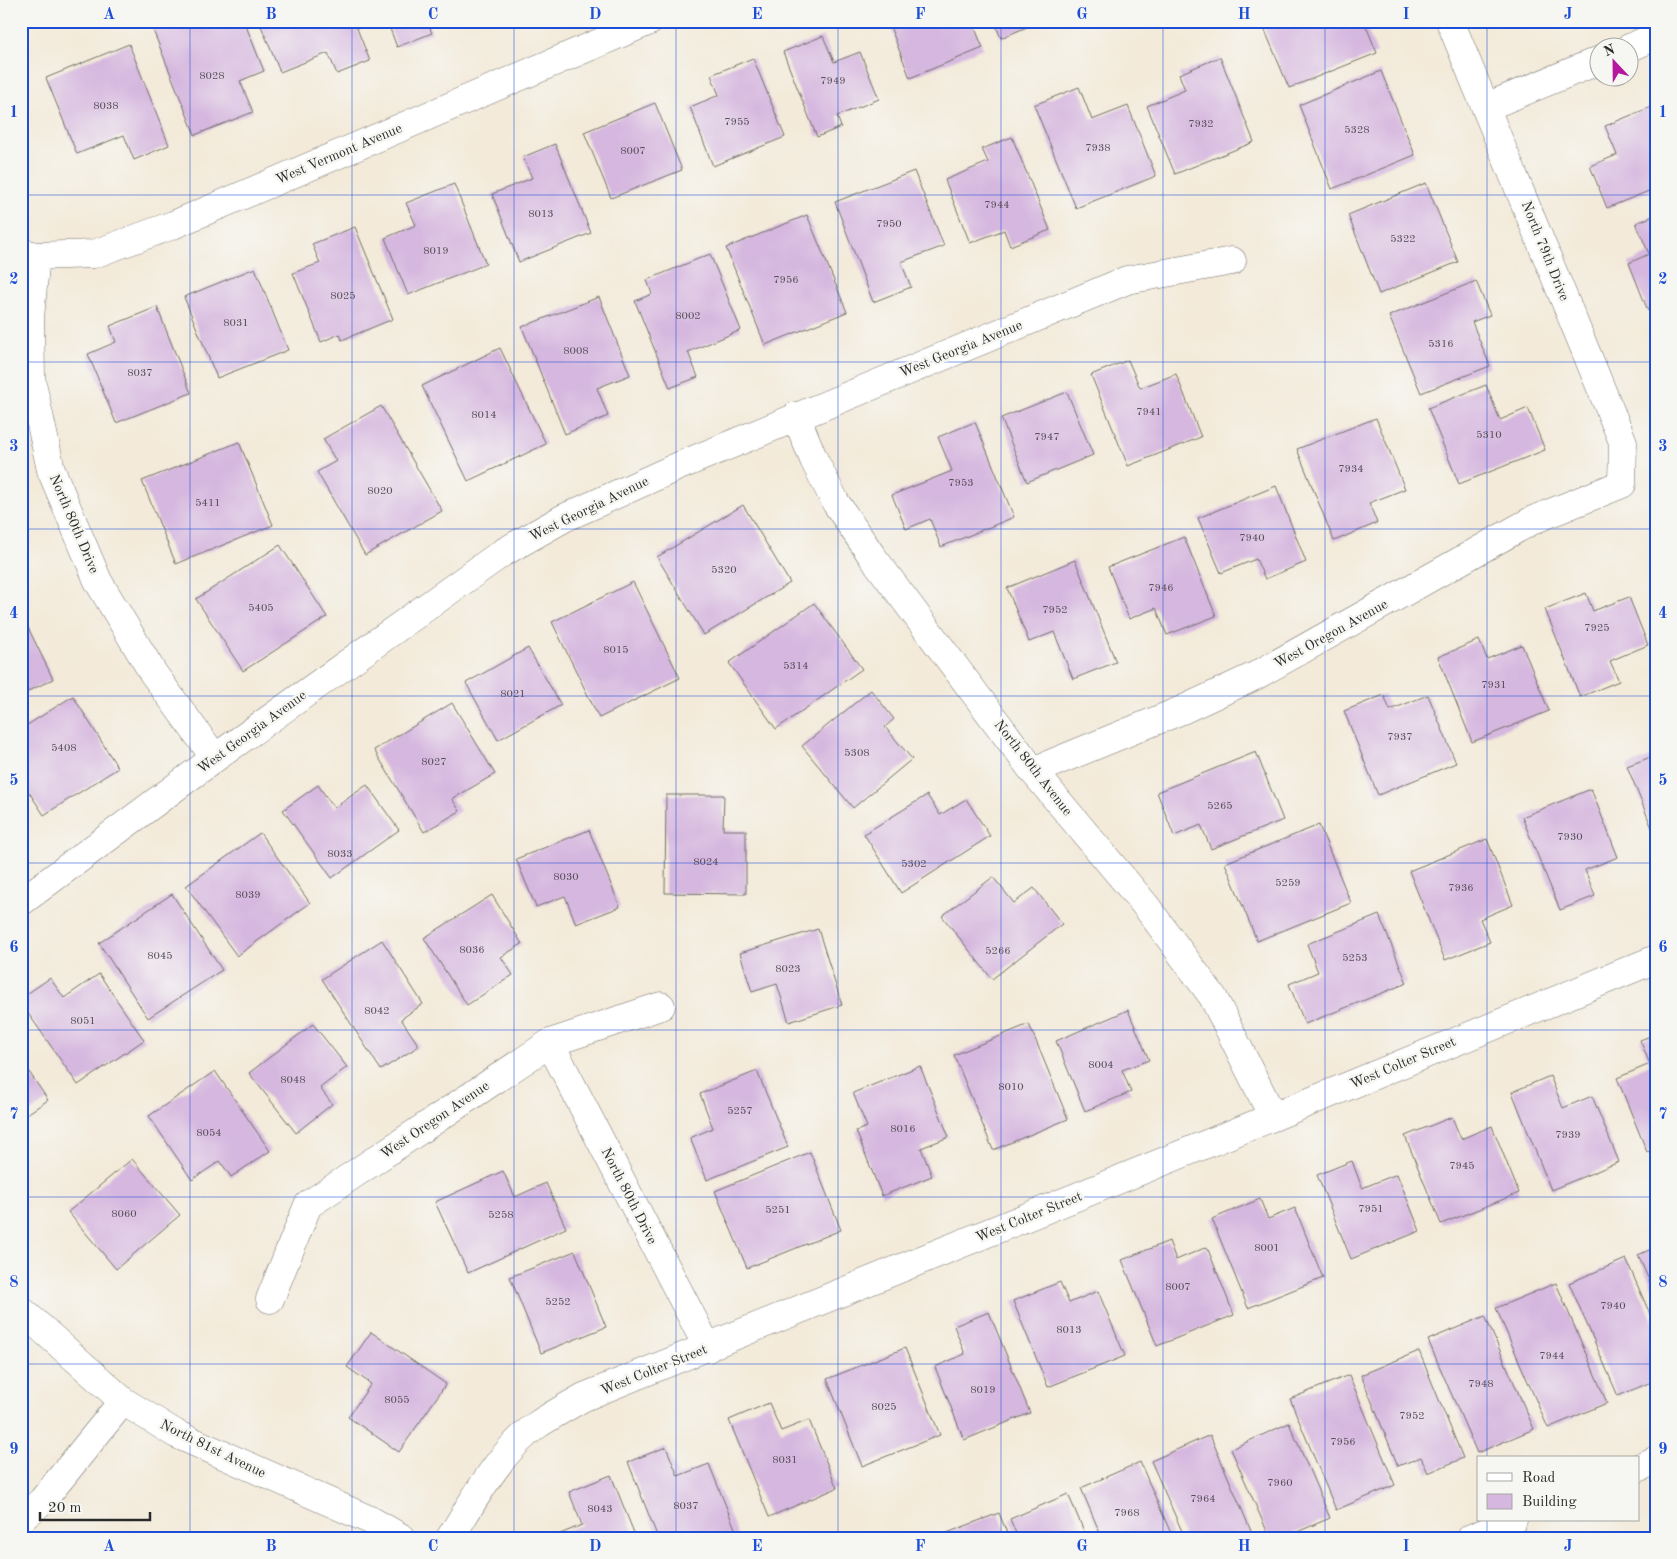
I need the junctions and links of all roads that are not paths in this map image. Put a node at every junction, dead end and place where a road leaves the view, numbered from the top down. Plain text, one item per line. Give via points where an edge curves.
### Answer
1 (650, 21) edge
2 (1450, 21) edge
3 (1656, 36) edge
4 (1640, 43) edge
5 (1590, 64) edge
6 (1486, 107) junction
7 (28, 254) edge
8 (1232, 261) dead end
9 (796, 416) junction
10 (1622, 484) joint
11 (215, 758) junction
12 (1033, 770) junction
13 (21, 902) edge
14 (1656, 958) edge
15 (661, 1006) dead end
16 (550, 1043) junction
17 (1273, 1117) junction
18 (270, 1299) dead end
19 (21, 1310) edge
20 (708, 1348) junction
21 (123, 1401) junction
22 (1656, 1460) edge
23 (1640, 1467) edge
24 (21, 1519) edge
25 (1508, 1522) edge
26 (402, 1538) edge
27 (450, 1538) edge
28 (1471, 1538) edge

1 - 7 street, West Vermont Avenue via 173,225 94,254
2 - 6 street, North 79th Drive
3 - 4 street
5 - 6 street
6 - 10 street, North 79th Drive via 1623,442
7 - 11 street, North 80th Drive via 31,378 51,470 98,581 153,673
8 - 9 street, West Georgia Avenue via 1127,280
9 - 11 street, West Georgia Avenue via 564,518 502,553
9 - 12 street, North 80th Avenue via 836,503
10 - 12 street, West Oregon Avenue via 1533,520 1255,676 1182,710
11 - 13 street, West Georgia Avenue
12 - 17 street, North 80th Avenue via 1146,906 1213,997
14 - 17 street, West Colter Street
15 - 16 street, West Oregon Avenue
16 - 18 street, West Oregon Avenue via 308,1205
16 - 20 street, North 80th Drive
17 - 20 street, West Colter Street
19 - 21 street, North 81st Avenue
20 - 27 street, West Colter Street via 584,1397 536,1425 510,1448
21 - 24 street via 42,1501
21 - 26 street, North 81st Avenue via 176,1434 370,1520
22 - 23 street
25 - 28 street

